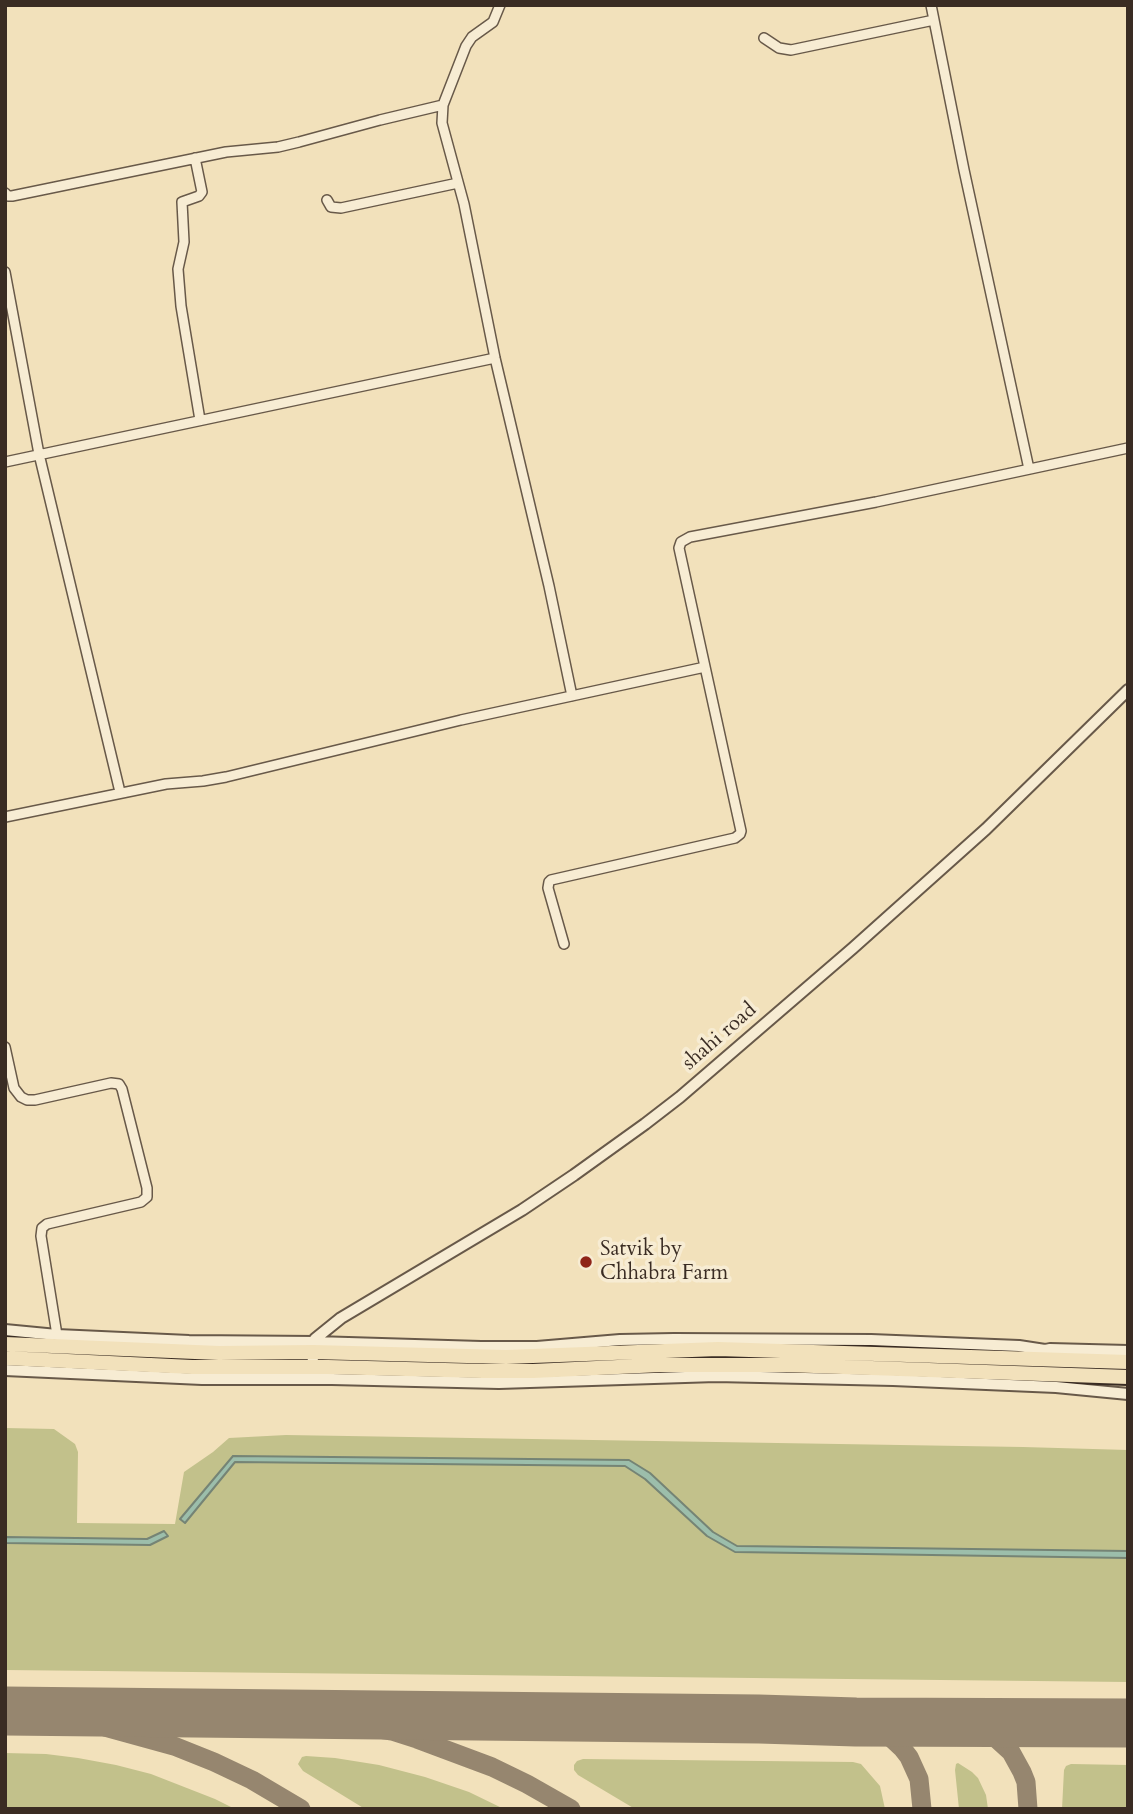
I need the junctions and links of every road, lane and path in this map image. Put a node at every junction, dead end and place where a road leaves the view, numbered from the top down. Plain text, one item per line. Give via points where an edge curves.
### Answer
1 (500, 5) edge
2 (931, 5) edge
3 (934, 20) junction
4 (764, 38) dead end
5 (443, 105) junction
6 (195, 158) junction
7 (458, 183) junction
8 (5, 193) edge
9 (327, 200) dead end
10 (5, 272) edge
11 (495, 358) junction
12 (200, 420) junction
13 (1128, 448) edge
14 (39, 454) junction
15 (5, 461) edge
16 (1029, 469) junction
17 (705, 667) junction
18 (1128, 690) edge
19 (572, 696) junction
20 (120, 792) junction
21 (5, 817) edge
22 (564, 944) dead end
23 (5, 1047) edge
24 (5, 1330) edge
25 (57, 1335) junction
26 (5, 1344) edge
27 (1128, 1351) edge
28 (313, 1353) junction
29 (1044, 1355) junction
30 (5, 1358) edge
31 (1128, 1362) edge
32 (5, 1370) edge
33 (1128, 1377) edge
34 (1128, 1394) edge

1 - 5 street via 493,22 466,46
2 - 3 street
3 - 4 street via 790,50
3 - 16 street
5 - 6 street via 299,142
5 - 7 street via 442,122
6 - 8 street via 12,196
6 - 12 street via 202,192 182,202 184,242 178,270
7 - 9 street via 341,208 331,207
7 - 11 street
10 - 14 street
11 - 12 street
11 - 19 street
12 - 14 street
13 - 16 street
14 - 15 street
14 - 20 street
16 - 17 street via 683,539 679,548
17 - 19 street
17 - 22 street via 740,834 551,880 548,888
18 - 28 street, shahi road via 986,829 680,1097 522,1210 341,1318 317,1336
19 - 20 street via 226,777
20 - 21 street
23 - 25 street via 14,1088 27,1100 119,1084 147,1188 141,1202 42,1228
24 - 25 street
25 - 28 street
26 - 28 highway
27 - 29 street
28 - 29 highway via 506,1357 718,1349
28 - 30 highway via 192,1367
28 - 33 highway via 508,1371 786,1365
29 - 31 highway
32 - 34 street via 192,1379 499,1383 716,1376 1056,1387

